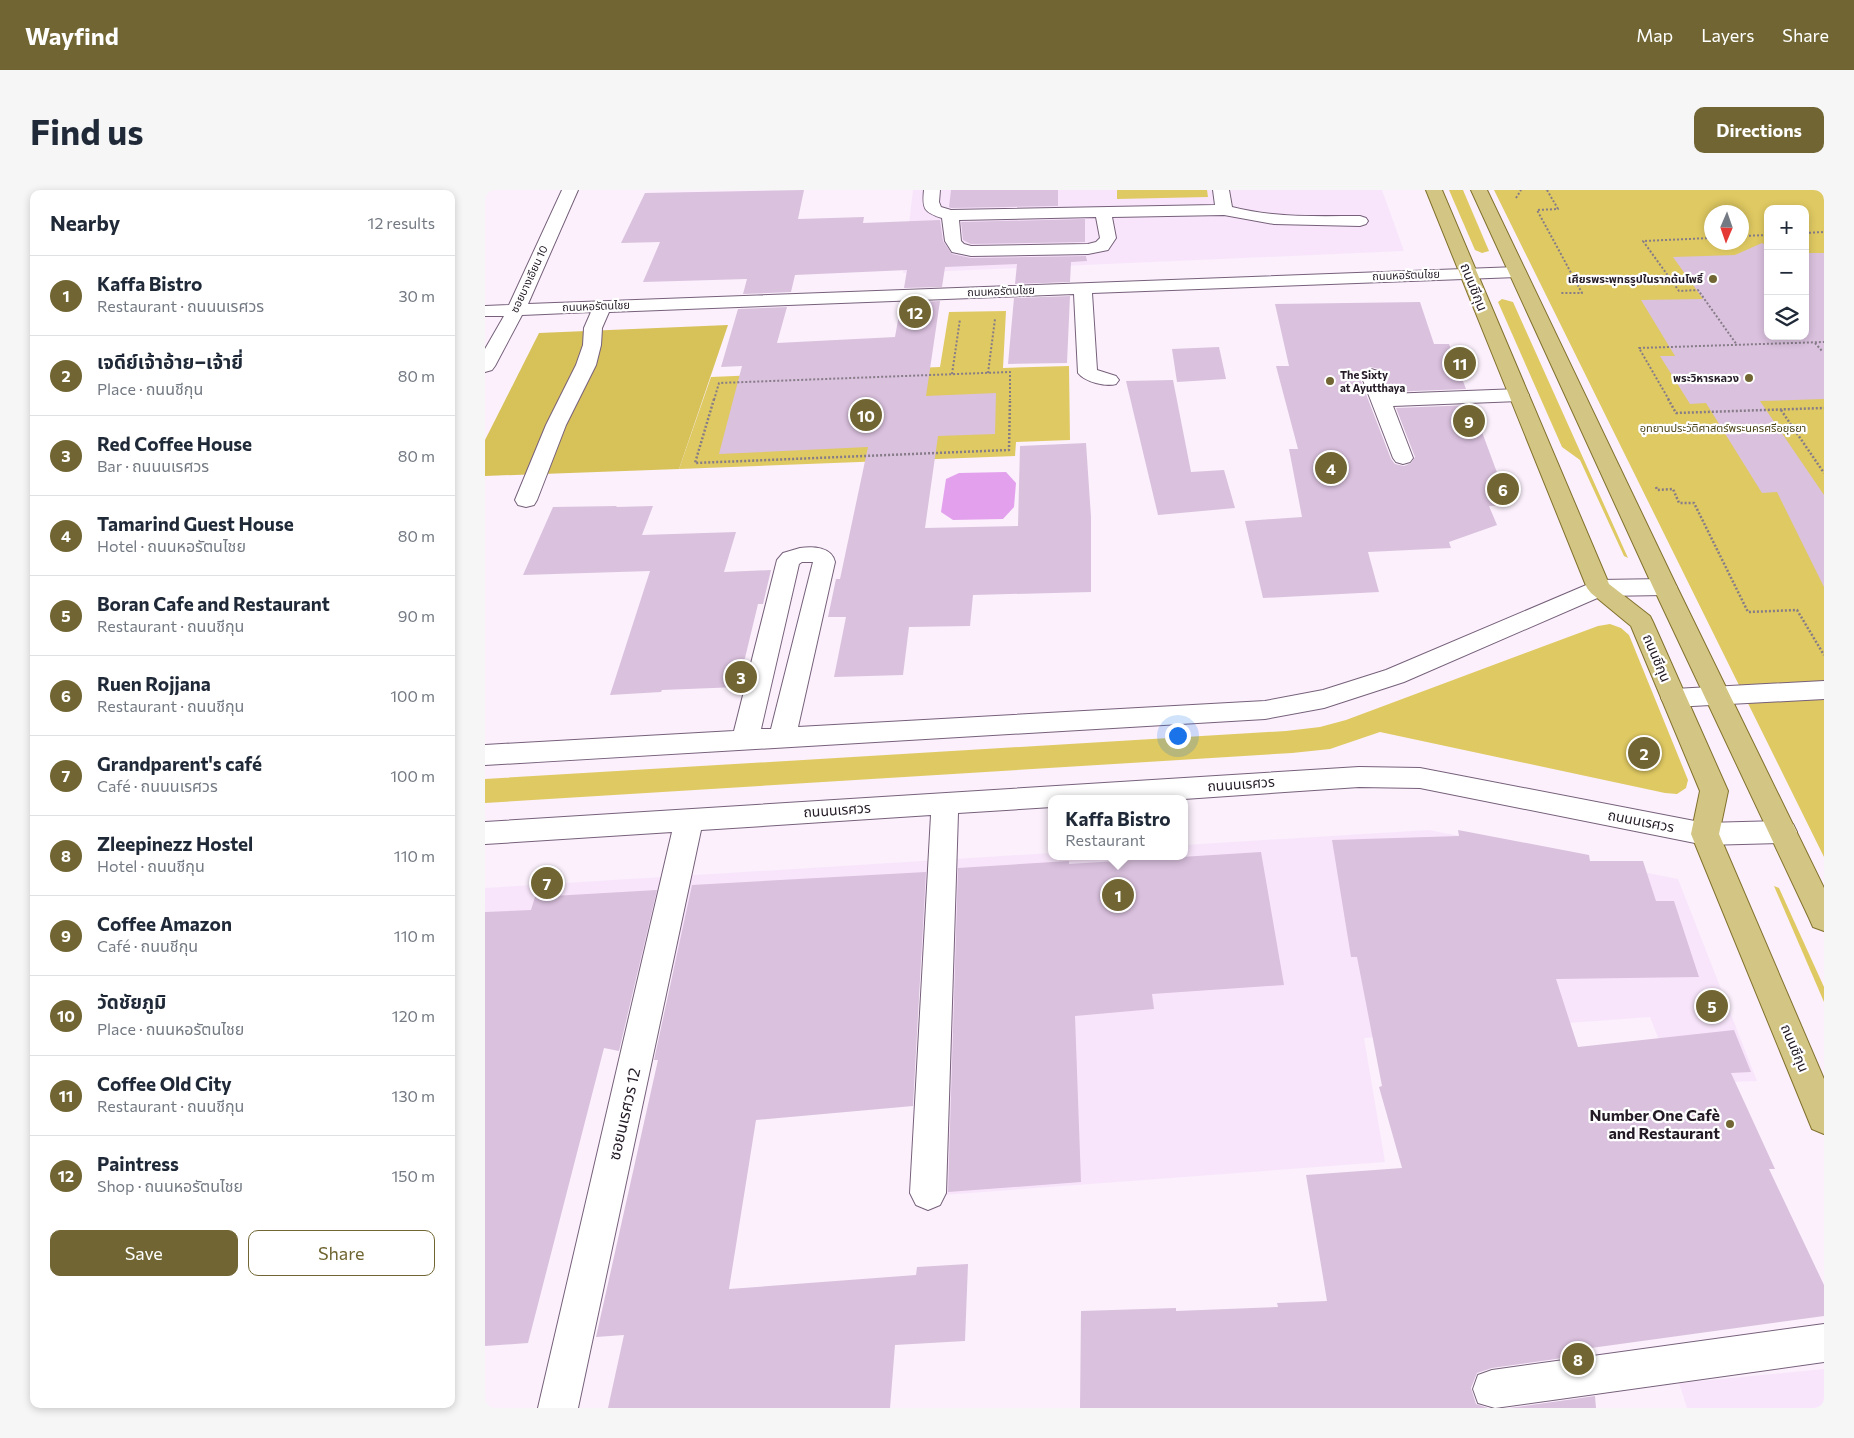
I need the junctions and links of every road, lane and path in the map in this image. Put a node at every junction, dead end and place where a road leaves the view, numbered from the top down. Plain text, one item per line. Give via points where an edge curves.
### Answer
1 (570, 190) edge
2 (933, 190) edge
3 (1221, 190) edge
4 (1433, 190) edge
5 (1479, 190) edge
6 (1547, 190) edge
7 (1224, 210) junction
8 (1103, 212) junction
9 (950, 215) junction
10 (1360, 220) dead end
11 (1824, 232) edge
12 (1809, 233) edge
13 (1764, 235) edge
14 (1749, 236) edge
15 (1704, 238) edge
16 (1517, 272) junction
17 (1468, 273) junction
18 (1083, 288) junction
19 (982, 292) junction
20 (1565, 302) dead end
21 (603, 306) junction
22 (516, 310) junction
23 (485, 311) edge
24 (979, 314) junction
25 (1815, 342) junction
26 (1824, 342) edge
27 (1737, 345) junction
28 (1821, 351) dead end
29 (485, 366) edge
30 (988, 373) junction
31 (952, 374) junction
32 (1371, 375) dead end
33 (1109, 380) dead end
34 (1519, 395) junction
35 (1381, 400) junction
36 (1824, 408) edge
37 (1781, 410) junction
38 (1403, 458) dead end
39 (1824, 472) edge
40 (1653, 481) dead end
41 (526, 500) dead end
42 (1665, 587) junction
43 (1599, 588) junction
44 (1824, 655) edge
45 (1824, 690) edge
46 (1717, 696) junction
47 (1674, 698) junction
48 (782, 738) junction
49 (745, 740) junction
50 (485, 755) edge
51 (1072, 795) edge
52 (1048, 797) edge
53 (945, 803) junction
54 (689, 820) junction
55 (1783, 832) junction
56 (485, 833) edge
57 (1705, 834) junction
58 (1824, 918) edge
59 (1824, 1118) edge
60 (928, 1193) dead end
61 (1824, 1344) edge
62 (1492, 1390) dead end
63 (558, 1408) edge

1 - 22 street, ซอยบางเอียน 10
2 - 9 street via 931,202 934,210
3 - 7 street
4 - 17 main road, ถนนชีกุน
5 - 16 main road
6 - 20 path via 1558,209 1537,210 1582,293 1560,293
7 - 8 street
7 - 10 street via 1271,219
8 - 9 street
8 - 9 street via 1108,238 1102,246 1087,249 958,248 953,241
11 - 12 path
13 - 14 path
15 - 27 path via 1643,241 1679,291 1699,290
16 - 17 street, ถนนหอรัตนไชย
16 - 42 main road
17 - 18 street, ถนนหอรัตนไชย
17 - 34 main road, ถนนชีกุน
18 - 19 street, ถนนหอรัตนไชย
18 - 33 street via 1088,373
19 - 21 street, ถนนหอรัตนไชย
19 - 24 path
21 - 22 street, ถนนหอรัตนไชย
21 - 41 street via 593,328 586,365 556,425
22 - 23 street, ถนนหอรัตนไชย
22 - 29 street, ซอยบางเอียน 10
24 - 30 path via 995,314
24 - 31 path via 961,315
25 - 26 path
25 - 27 path
25 - 28 path
27 - 37 path via 1639,348 1676,414
30 - 31 path
30 - 31 path via 1010,372 1009,450 695,463 719,383
32 - 35 street
34 - 35 street
34 - 43 main road, ถนนชีกุน
35 - 38 street
36 - 37 path
37 - 39 path
40 - 44 path via 1657,490 1673,489 1679,503 1694,503 1748,612 1797,610
42 - 43 street
42 - 46 main road
43 - 47 main road, ถนนชีกุน via 1641,622
43 - 48 street via 1395,676 1325,699 1273,708
45 - 46 street
46 - 47 street
46 - 55 main road
47 - 57 main road, ถนนชีกุน via 1714,790
48 - 49 street
48 - 49 street via 824,562 819,554 795,556 788,560
49 - 50 street
51 - 57 street, ถนนนเรศวร via 1359,777 1420,778
52 - 53 street, ถนนนเรศวร
53 - 54 street, ถนนนเรศวร
53 - 60 street
54 - 56 street, ถนนนเรศวร
54 - 63 street, ซอยนเรศวร 12
55 - 57 street, ถนนนเรศวร
55 - 58 main road
57 - 59 main road, ถนนชีกุน
61 - 62 street

